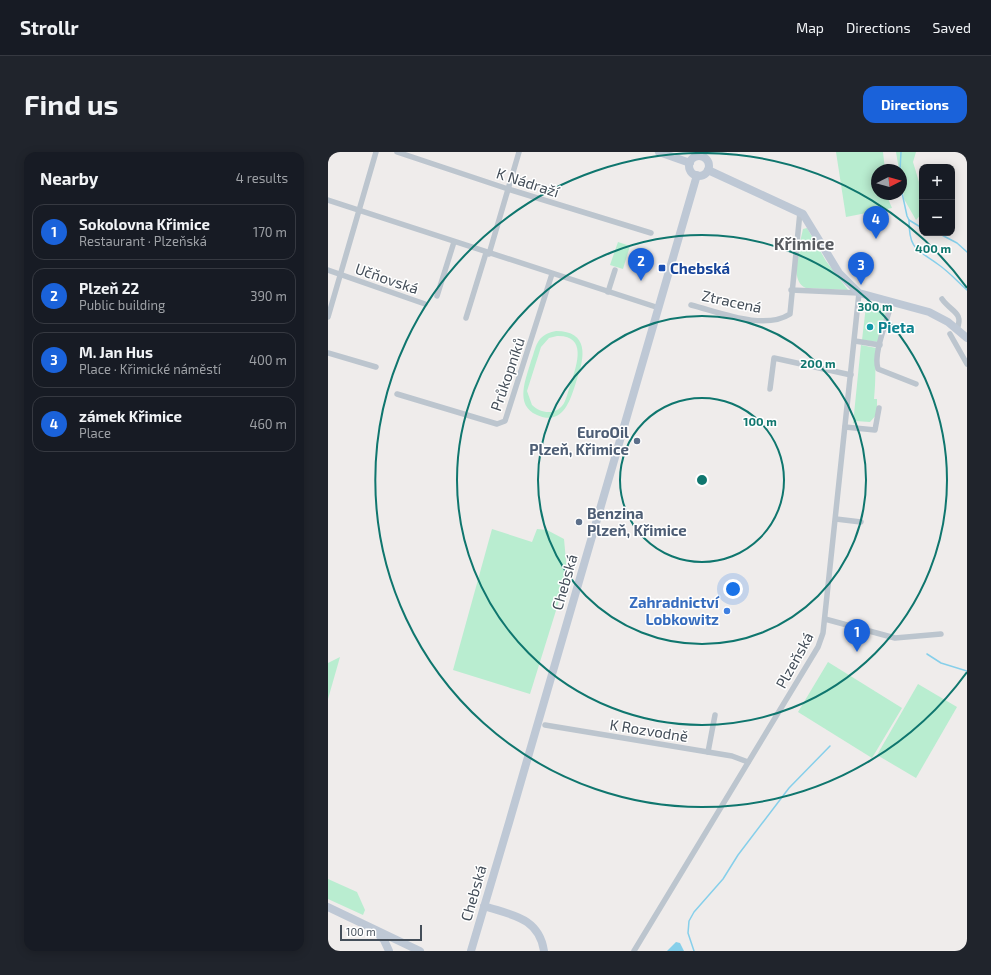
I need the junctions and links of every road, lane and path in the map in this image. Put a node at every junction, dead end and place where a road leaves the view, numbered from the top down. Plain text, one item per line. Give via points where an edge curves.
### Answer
1 (376, 152) edge
2 (397, 152) edge
3 (519, 152) edge
4 (659, 152) edge
5 (703, 154) edge
6 (690, 163) junction
7 (708, 170) junction
8 (697, 175) junction
9 (508, 189) junction
10 (328, 200) edge
11 (359, 210) junction
12 (798, 211) junction
13 (651, 233) dead end
14 (454, 242) junction
15 (487, 253) junction
16 (328, 270) edge
17 (615, 270) dead end
18 (341, 274) junction
19 (552, 274) junction
20 (791, 290) junction
21 (608, 292) junction
22 (859, 293) junction
23 (437, 296) dead end
24 (942, 299) dead end
25 (426, 304) dead end
26 (691, 305) dead end
27 (659, 308) junction
28 (890, 308) dead end
29 (328, 317) edge
30 (466, 318) dead end
31 (954, 332) junction
32 (967, 338) edge
33 (855, 341) junction
34 (880, 345) junction
35 (328, 353) edge
36 (967, 364) edge
37 (376, 367) dead end
38 (851, 375) junction
39 (916, 384) dead end
40 (770, 389) dead end
41 (397, 394) dead end
42 (879, 408) dead end
43 (845, 427) junction
44 (836, 519) junction
45 (861, 522) dead end
46 (825, 619) junction
47 (941, 634) dead end
48 (715, 715) dead end
49 (546, 725) dead end
50 (708, 752) junction
51 (748, 762) junction
52 (484, 906) junction
53 (328, 907) edge
54 (360, 922) junction
55 (389, 951) edge
56 (420, 951) edge
57 (471, 951) edge
58 (544, 951) edge
59 (634, 951) edge

1 - 11 street
2 - 9 street, K Nádraží
3 - 9 street
4 - 6 main road
5 - 6 main road via 696,156
5 - 7 main road via 708,162
6 - 8 main road via 690,169
7 - 8 main road
7 - 12 main road
8 - 27 main road, Chebská
9 - 13 street, K Nádraží
9 - 15 street
10 - 11 street
11 - 14 street
11 - 18 street
12 - 20 street
12 - 22 main road via 809,222 839,273
14 - 15 street
14 - 23 street
15 - 19 street
15 - 30 street
16 - 18 street, Učňovská
17 - 21 street
18 - 25 street, Učňovská
18 - 29 street, Učňovská
19 - 21 street
19 - 41 street, Průkopníků via 505,421 497,424
20 - 22 street
20 - 26 street, Ztracená via 790,314 783,319 757,322
21 - 27 street
22 - 31 main road via 926,311 942,318
22 - 33 street, Plzeňská
24 - 31 street via 960,317 960,323
27 - 52 main road, Chebská
28 - 34 street
31 - 32 main road
31 - 36 street
33 - 34 street
33 - 38 street, Plzeňská
34 - 39 street via 876,364 878,369
35 - 37 street
38 - 40 street via 774,358
38 - 43 street, Plzeňská
42 - 43 street via 875,430
43 - 44 street, Plzeňská
44 - 45 street
44 - 46 street, Plzeňská
46 - 47 street via 895,638
46 - 51 street, Plzeňská via 818,647
48 - 50 street
49 - 50 street, K Rozvodně
50 - 51 street, K Rozvodně
51 - 59 street, Plzeňská
52 - 57 main road, Chebská
52 - 58 main road via 531,924 540,935
53 - 54 main road
54 - 55 main road via 378,933
54 - 56 main road

